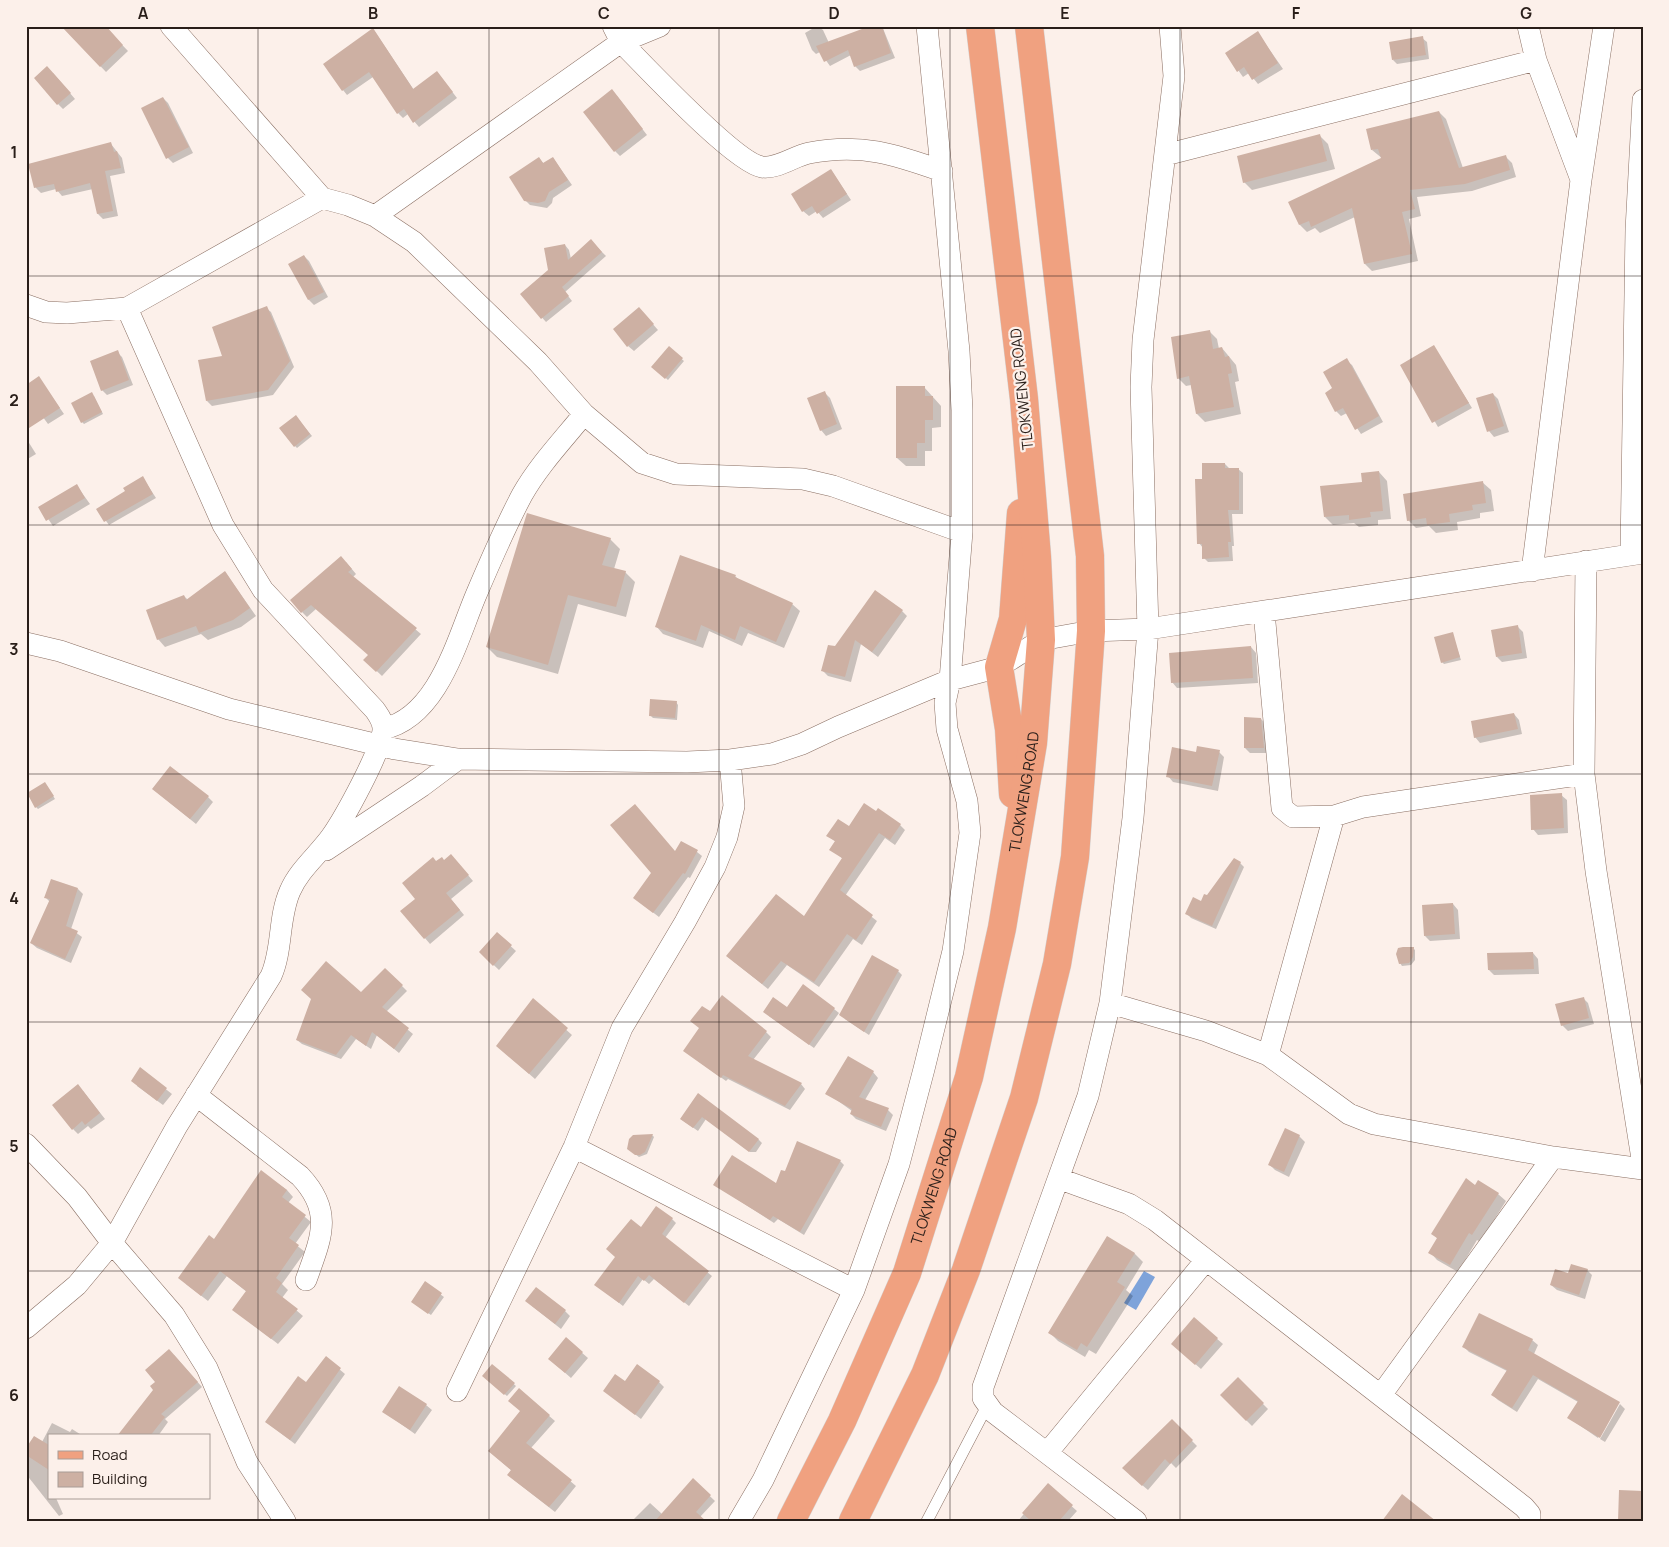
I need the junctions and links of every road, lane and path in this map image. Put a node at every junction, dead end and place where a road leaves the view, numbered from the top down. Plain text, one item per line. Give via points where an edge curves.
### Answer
1 (172, 26) edge
2 (660, 26) edge
3 (927, 26) edge
4 (980, 26) edge
5 (1029, 26) edge
6 (1170, 26) edge
7 (1528, 26) edge
8 (1604, 26) edge
9 (617, 34) edge
10 (1536, 60) junction
11 (1643, 100) edge
12 (1165, 155) junction
13 (942, 171) junction
14 (1581, 180) junction
15 (322, 198) junction
16 (375, 216) junction
17 (1640, 230) edge
18 (26, 305) edge
19 (127, 308) junction
20 (584, 414) junction
21 (1026, 429) junction
22 (962, 532) junction
23 (1637, 553) edge
24 (1586, 561) junction
25 (1532, 571) junction
26 (1264, 612) junction
27 (1148, 629) junction
28 (1091, 631) junction
29 (1040, 640) junction
30 (26, 643) edge
31 (999, 667) junction
32 (950, 680) junction
33 (381, 737) junction
34 (458, 759) junction
35 (730, 760) junction
36 (1584, 774) junction
37 (1334, 816) junction
38 (1018, 827) junction
39 (316, 857) junction
40 (1110, 1003) junction
41 (1268, 1055) junction
42 (196, 1095) junction
43 (26, 1144) edge
44 (574, 1147) junction
45 (1553, 1156) junction
46 (1643, 1165) edge
47 (1643, 1169) edge
48 (1060, 1180) junction
49 (112, 1243) junction
50 (1206, 1260) junction
51 (306, 1280) dead end
52 (854, 1290) junction
53 (26, 1328) edge
54 (457, 1391) dead end
55 (1381, 1395) junction
56 (987, 1406) junction
57 (1046, 1453) junction
58 (285, 1521) edge
59 (739, 1521) edge
60 (791, 1521) edge
61 (853, 1521) edge
62 (927, 1521) edge
63 (1136, 1521) edge
64 (1530, 1521) edge

1 - 15 street
2 - 9 street
3 - 13 street
4 - 21 main road, TLOKWENG ROAD
5 - 28 main road via 1090,556
6 - 12 street via 1174,76
7 - 10 street
8 - 14 street
9 - 13 street via 727,146 762,167 836,148 874,150
9 - 16 street
10 - 12 street
10 - 14 street
11 - 17 street
12 - 27 street via 1143,340 1141,387
13 - 22 street via 959,351
14 - 25 street
15 - 16 street via 348,204
15 - 19 street
16 - 20 street via 414,242 538,362
17 - 23 street
18 - 19 street via 46,312 67,313
19 - 33 street via 223,525 241,556 263,590 375,710 382,720
20 - 22 street via 635,458 654,468 693,476 803,479 833,486
20 - 33 street via 548,457 523,494 442,676 406,721
21 - 29 main road, TLOKWENG ROAD via 1037,556
21 - 31 main road via 1028,472 1021,505 1013,619
22 - 32 street
23 - 24 street
24 - 25 street
24 - 36 street
25 - 26 street
26 - 27 street
26 - 37 street via 1282,808 1293,817
27 - 28 street
27 - 40 street via 1133,818
28 - 29 street
28 - 61 main road via 1075,858 1057,964 1024,1098 966,1270 925,1374
29 - 31 street
29 - 38 main road, TLOKWENG ROAD via 1033,743
30 - 33 street via 60,651 229,709
31 - 32 street
31 - 38 main road via 1008,715
32 - 35 street via 802,744 772,754
32 - 52 street via 945,703 947,729 970,816 953,951 899,1164
33 - 34 street
33 - 39 street via 345,815
34 - 35 street
34 - 39 street
35 - 44 street via 734,806 727,837 715,867 622,1028
36 - 37 street via 1363,807
36 - 46 street via 1596,871
37 - 41 street
38 - 60 main road, TLOKWENG ROAD via 1002,928 969,1078 907,1273 842,1421
39 - 42 street via 296,878 289,892 280,950 271,976
40 - 41 street via 1206,1031
40 - 48 street via 1088,1096
41 - 45 street via 1349,1114 1374,1124
42 - 49 street
42 - 51 street via 300,1176 312,1189 320,1203 322,1218 319,1244
43 - 49 street via 77,1197
44 - 52 street
44 - 54 street
45 - 47 street
45 - 55 street
48 - 50 street via 1129,1204
48 - 56 street via 982,1387
49 - 53 street via 77,1285
49 - 58 street via 174,1315 198,1353 220,1396 246,1462
50 - 55 street
50 - 57 street
52 - 59 street via 763,1480
55 - 64 street via 1524,1507 1530,1514
56 - 57 street
56 - 62 lane
57 - 63 street

